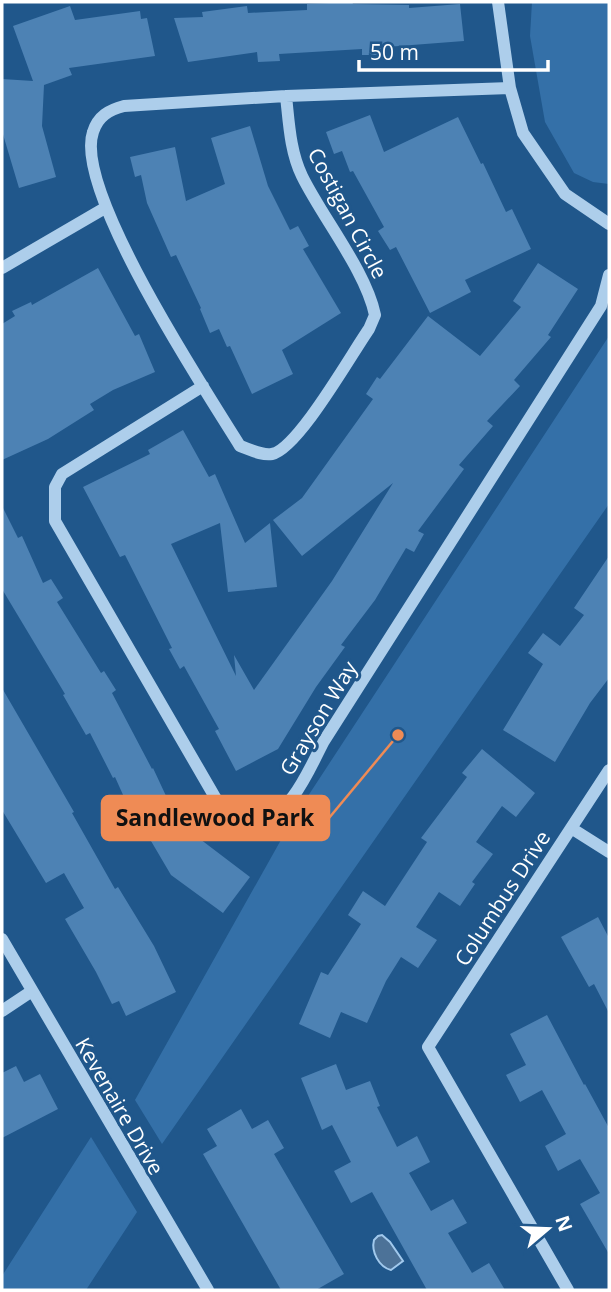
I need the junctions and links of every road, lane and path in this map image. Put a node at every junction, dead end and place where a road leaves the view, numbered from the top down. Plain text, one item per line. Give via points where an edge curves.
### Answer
1 (498, 2) edge
2 (510, 88) junction
3 (286, 96) junction
4 (105, 208) junction
5 (609, 224) edge
6 (2, 268) edge
7 (609, 275) edge
8 (203, 386) junction
9 (609, 770) edge
10 (571, 828) junction
11 (609, 852) edge
12 (2, 939) edge
13 (32, 991) junction
14 (2, 1011) edge
15 (208, 1290) edge
16 (568, 1290) edge

1 - 2 street
2 - 3 street
2 - 5 street via 523,133 565,194
3 - 4 street, Costigan Circle via 110,110 98,120 92,134 94,167
3 - 8 street, Costigan Circle via 291,145 301,173 366,288 375,314 300,433 284,449 271,454 240,446
4 - 6 street
4 - 8 street, Costigan Circle via 124,251
7 - 8 street, Grayson Way via 601,306 324,741 292,800 262,819 223,811 55,521 55,487 62,474
9 - 10 street, Columbus Drive
10 - 11 street
10 - 16 street, Columbus Drive via 428,1047
12 - 13 street, Kevenaire Drive
13 - 14 street
13 - 15 street, Kevenaire Drive

